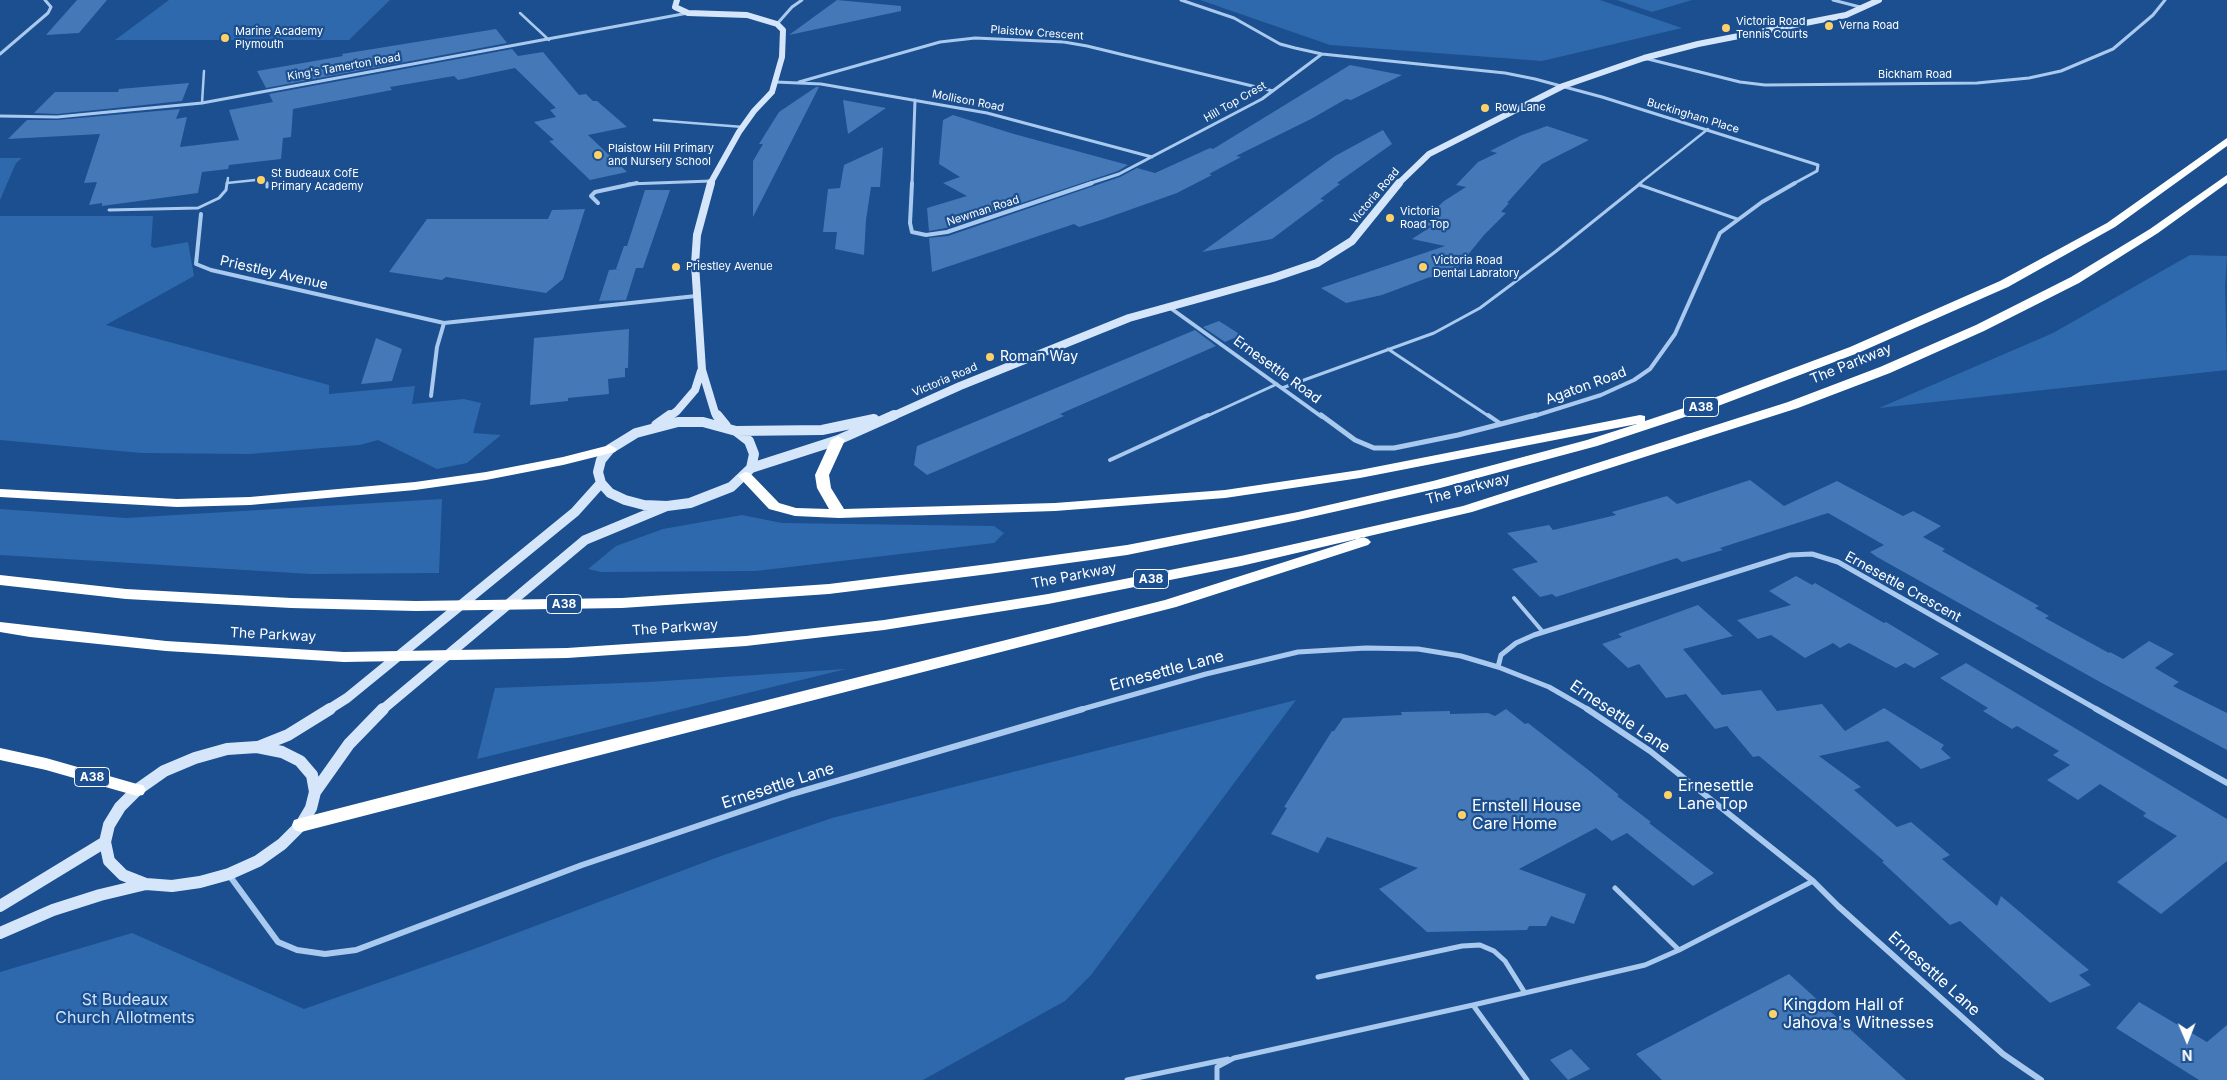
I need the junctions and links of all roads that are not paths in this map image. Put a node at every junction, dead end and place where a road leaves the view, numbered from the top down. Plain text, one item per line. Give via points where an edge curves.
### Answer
1 (45, 0) edge
2 (677, 0) edge
3 (802, 0) edge
4 (1181, 0) edge
5 (1832, 0) edge
6 (1880, 0) edge
7 (2165, 0) edge
8 (1865, 8) junction
9 (688, 12) junction
10 (520, 13) dead end
11 (778, 24) junction
12 (549, 40) junction
13 (0, 53) edge
14 (1322, 54) junction
15 (1644, 58) junction
16 (204, 71) dead end
17 (776, 82) junction
18 (799, 82) junction
19 (1563, 86) junction
20 (1273, 91) junction
21 (915, 100) junction
22 (202, 103) junction
23 (0, 116) edge
24 (654, 120) dead end
25 (743, 126) junction
26 (1708, 130) junction
27 (2227, 141) edge
28 (1152, 158) junction
29 (1818, 165) joint
30 (228, 178) dead end
31 (2227, 178) edge
32 (711, 181) junction
33 (227, 183) junction
34 (1640, 185) junction
35 (267, 187) dead end
36 (598, 203) dead end
37 (198, 208) junction
38 (109, 210) dead end
39 (201, 214) joint
40 (1736, 219) junction
41 (696, 296) junction
42 (1168, 307) junction
43 (444, 323) junction
44 (1388, 349) junction
45 (702, 370) junction
46 (1279, 386) junction
47 (431, 396) dead end
48 (1713, 403) junction
49 (888, 417) junction
50 (1503, 425) junction
51 (726, 426) junction
52 (652, 427) junction
53 (736, 431) junction
54 (838, 440) junction
55 (1374, 448) joint
56 (610, 449) junction
57 (1110, 460) dead end
58 (748, 472) junction
59 (601, 483) junction
60 (0, 493) edge
61 (666, 506) junction
62 (1467, 509) junction
63 (839, 514) junction
64 (0, 580) edge
65 (1514, 598) dead end
66 (0, 627) edge
67 (1543, 632) junction
68 (1498, 667) junction
69 (257, 748) junction
70 (0, 754) edge
71 (2227, 783) edge
72 (137, 790) junction
73 (315, 792) junction
74 (301, 825) junction
75 (105, 842) junction
76 (229, 874) junction
77 (1813, 881) junction
78 (146, 884) junction
79 (1615, 888) dead end
80 (0, 906) edge
81 (0, 933) edge
82 (1679, 950) junction
83 (1318, 977) dead end
84 (1525, 993) junction
85 (1473, 1005) junction
86 (1234, 1058) junction
87 (1127, 1080) edge
88 (1217, 1080) edge
89 (1527, 1080) edge
90 (2041, 1080) edge

1 - 13 street via 51,7 48,13
2 - 9 street via 675,7
3 - 11 street
4 - 14 street via 1234,18 1280,44
5 - 8 street
6 - 8 street, Victoria Road
7 - 15 street, Bickham Road via 2154,15 2113,49 2062,71 2029,78 1977,83 1765,85 1721,78
8 - 15 street, Victoria Road
9 - 11 street via 747,15
9 - 12 street, King's Tamerton Road
10 - 12 lane
11 - 17 street via 783,30 782,57
12 - 22 street, King's Tamerton Road
14 - 19 street via 1505,73
14 - 20 street, Hill Top Crest
15 - 19 street, Victoria Road
16 - 22 lane
17 - 18 street, Mollison Road
17 - 25 street via 772,92
18 - 20 street, Plaistow Crescent via 940,42 975,38 1087,46
18 - 21 street, Mollison Road
19 - 26 street, Buckingham Place
19 - 42 street, Victoria Road via 1429,154 1404,177 1352,241 1316,263
20 - 28 street, Hill Top Crest
21 - 28 street, Mollison Road via 987,113
21 - 28 street, Newman Road via 912,232 926,235 947,232 1079,189
22 - 23 street, King's Tamerton Road via 57,117
24 - 25 lane
25 - 32 street
26 - 29 street, Buckingham Place
26 - 34 lane
27 - 48 highway, The Parkway / A38 via 2111,225 2004,284 1854,350
29 - 40 street, Agaton Road via 1817,171
30 - 33 lane
31 - 62 highway, The Parkway / A38 via 2154,231 2075,280 1886,370 1784,408
32 - 36 street via 616,186 595,192 591,196
32 - 41 street via 697,235 694,264
33 - 35 lane via 265,179
33 - 37 lane via 219,198
34 - 40 lane
34 - 44 lane via 1480,308 1434,332
37 - 38 lane
37 - 39 lane
39 - 43 street, Priestley Avenue via 196,264
40 - 50 street, Agaton Road via 1720,233 1676,334 1650,369 1601,395
41 - 43 street, Priestley Avenue
41 - 45 street
42 - 46 street, Ernesettle Road
42 - 49 street, Victoria Road via 1090,333
43 - 47 street
44 - 46 lane
44 - 50 lane
45 - 51 street via 715,413
45 - 52 street via 695,390 677,411
46 - 55 street, Ernesettle Road via 1355,440
46 - 57 lane
48 - 63 highway, A38 via 1369,472 1225,494 1055,507
48 - 64 highway, The Parkway / A38 via 1592,443 1435,485 1298,516 1127,550 829,588 622,603 416,606 145,595
49 - 53 street, Victoria Road via 822,430
49 - 54 street, Victoria Road
50 - 55 street, Agaton Road via 1394,448
51 - 52 street via 678,422
51 - 53 street
52 - 56 street
53 - 58 street via 749,441 754,454
54 - 58 street, Victoria Road
54 - 63 highway via 822,475 824,488
56 - 59 street via 601,460 598,472
56 - 60 highway via 486,476 268,500 178,503
58 - 61 street, Victoria Road via 731,487 712,496
58 - 63 highway, A38 via 774,506 795,512
59 - 61 street via 610,493 624,500
59 - 69 street via 576,512 348,698 301,728
61 - 73 street via 585,540 553,564 385,707 349,744
62 - 66 highway, The Parkway / A38 via 1241,561 1048,599 746,641 566,653 344,656 166,646
62 - 74 highway, A38 via 1170,604
65 - 67 lane
67 - 68 street, Ernesettle Crescent via 1501,655
67 - 71 street, Ernesettle Crescent via 1790,554 1812,554 1838,562
68 - 76 street, Ernesettle Lane via 1461,656 1418,649 1366,648 1298,652 1206,674 792,794 582,866 356,950 325,954 298,950 278,942
68 - 77 street, Ernesettle Lane via 1549,687 1598,715 1658,757
69 - 72 street via 227,749 195,758 164,772
69 - 73 street via 282,752 300,761 312,775
70 - 72 highway, A38
72 - 75 street via 109,824
73 - 74 street via 311,808
74 - 76 street via 258,861
75 - 78 street via 109,861 123,875
75 - 80 street
76 - 78 street via 172,886
77 - 82 lane
77 - 90 street, Ernesettle Lane via 2004,1054
78 - 81 street via 53,910
79 - 82 lane
82 - 84 lane via 1645,965
83 - 84 lane via 1462,946 1480,945 1505,961
84 - 85 lane
85 - 86 lane
85 - 89 lane
86 - 87 lane
86 - 88 lane via 1217,1067

